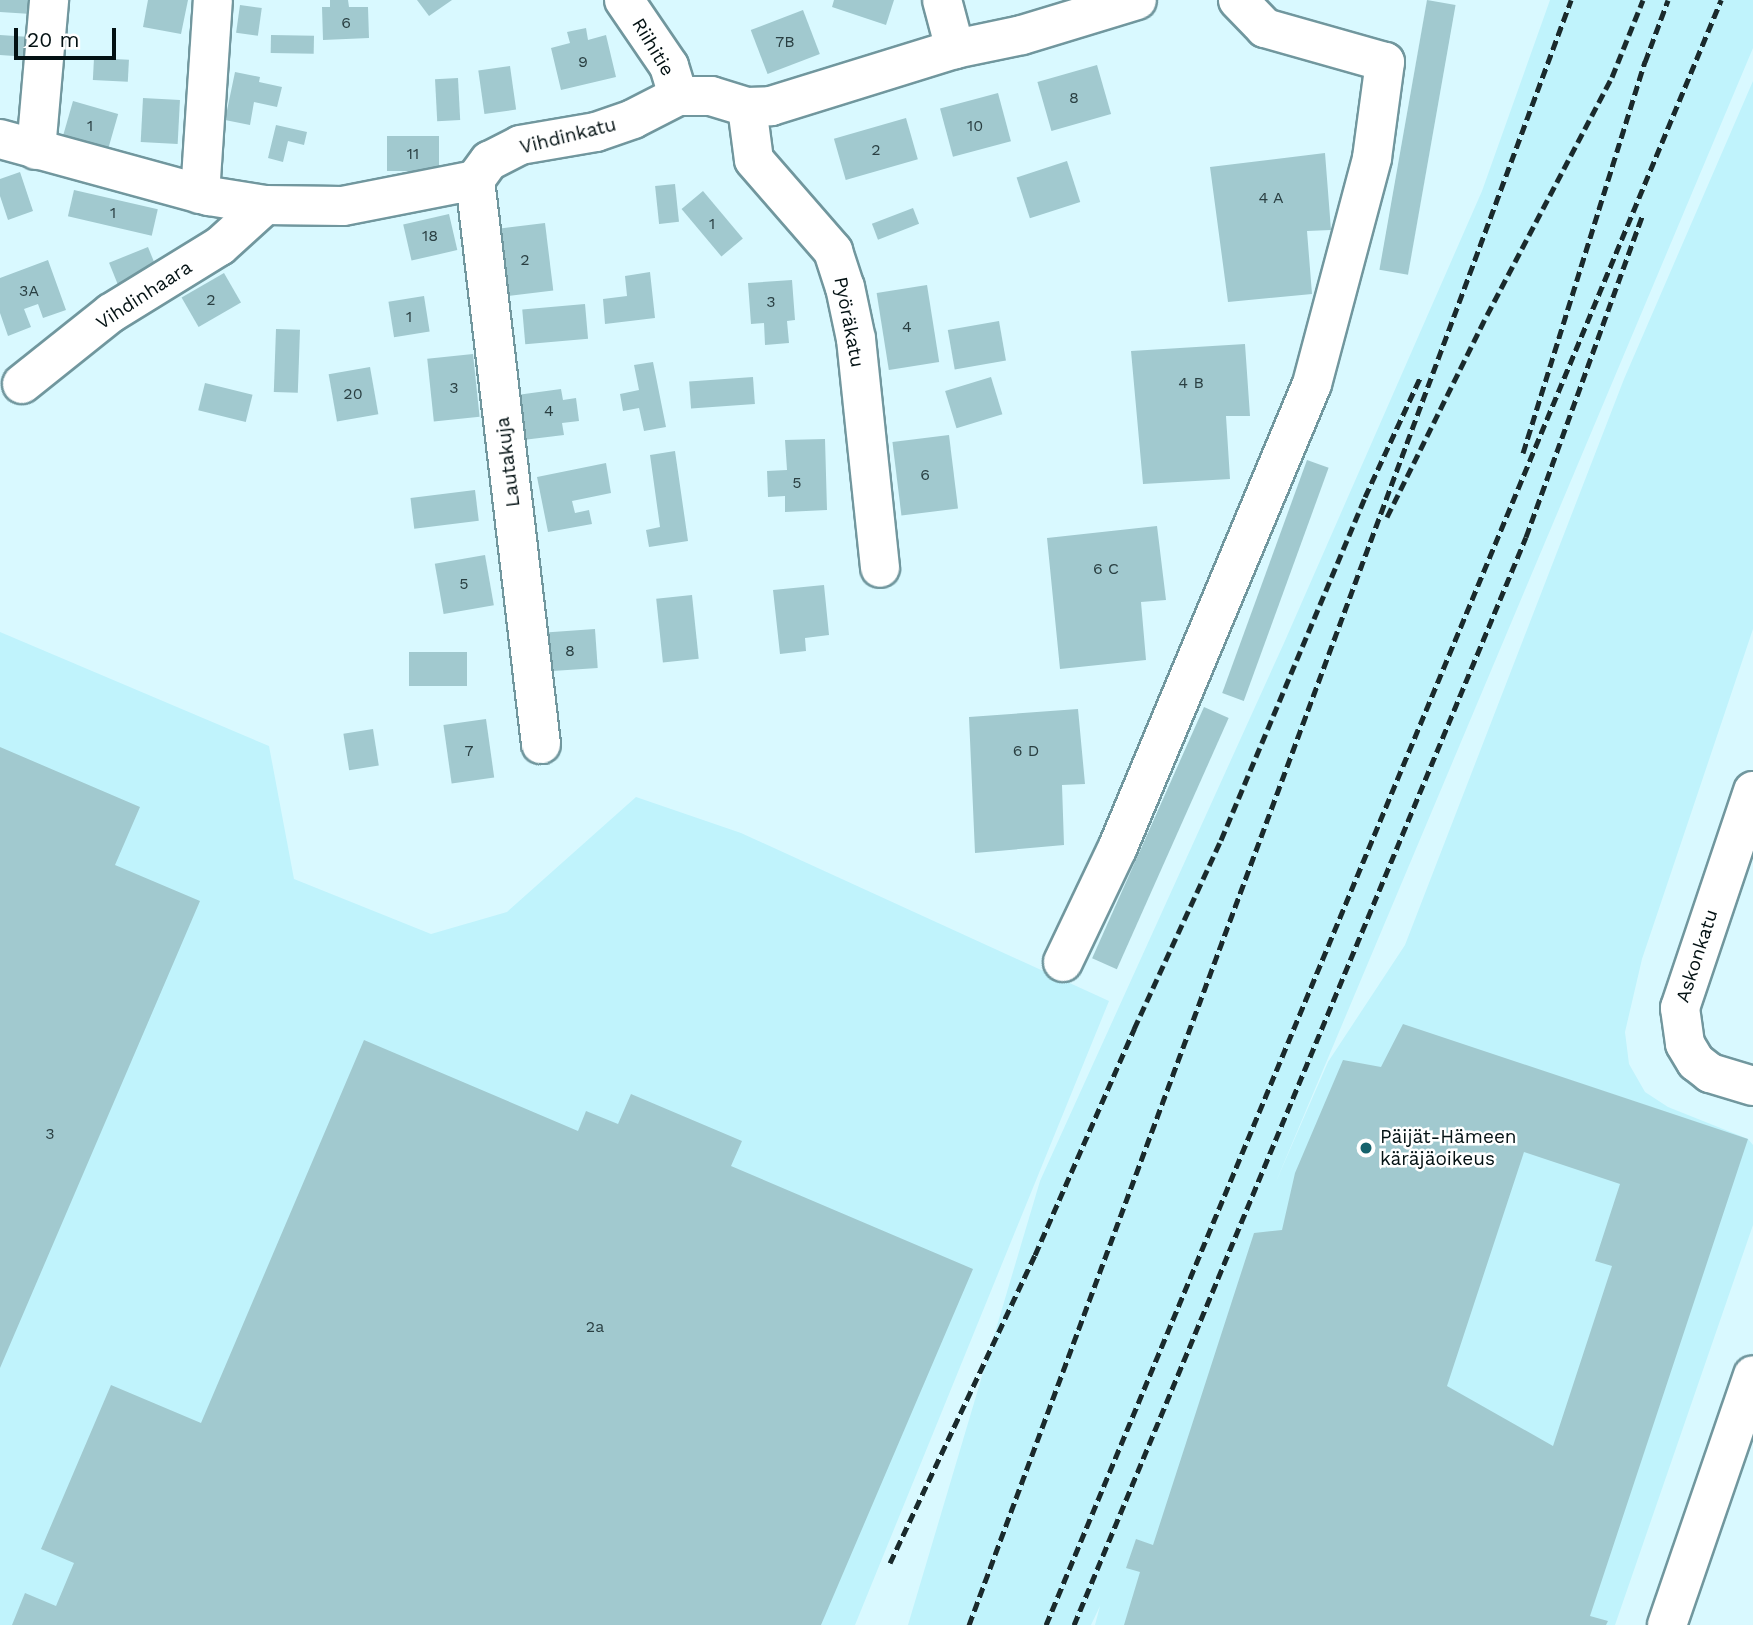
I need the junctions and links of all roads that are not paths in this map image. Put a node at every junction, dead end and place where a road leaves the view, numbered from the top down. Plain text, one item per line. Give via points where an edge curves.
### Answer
1 (49, 0) edge
2 (214, 0) edge
3 (624, 0) edge
4 (943, 0) edge
5 (1136, 0) edge
6 (1238, 0) edge
7 (955, 49) junction
8 (678, 96) junction
9 (747, 107) junction
10 (0, 139) edge
11 (36, 150) junction
12 (475, 180) junction
13 (200, 194) junction
14 (265, 205) junction
15 (22, 384) dead end
16 (880, 568) dead end
17 (541, 744) dead end
18 (1753, 790) edge
19 (1063, 962) dead end
20 (1753, 1086) edge
21 (1753, 1375) edge
22 (1667, 1625) edge

1 - 11 street
2 - 13 street
3 - 8 street, Riihitie via 669,66
4 - 7 street
5 - 7 street, Vihdinkatu
6 - 19 street via 1265,28 1385,62 1372,158 1312,384 1117,849
7 - 9 street, Vihdinkatu via 771,106
8 - 9 street, Vihdinkatu via 710,96
8 - 12 street, Vihdinkatu via 596,132 520,145 489,161
9 - 16 street, Pyöräkatu via 754,160 833,251 845,287 856,339
10 - 11 street
11 - 13 street
12 - 14 street via 343,206
12 - 17 street, Lautakuja
13 - 14 street
14 - 15 street, Vihdinhaara via 220,246 111,313
18 - 20 street, Askonkatu via 1680,1003 1680,1016 1685,1044 1696,1062 1710,1073
21 - 22 street

